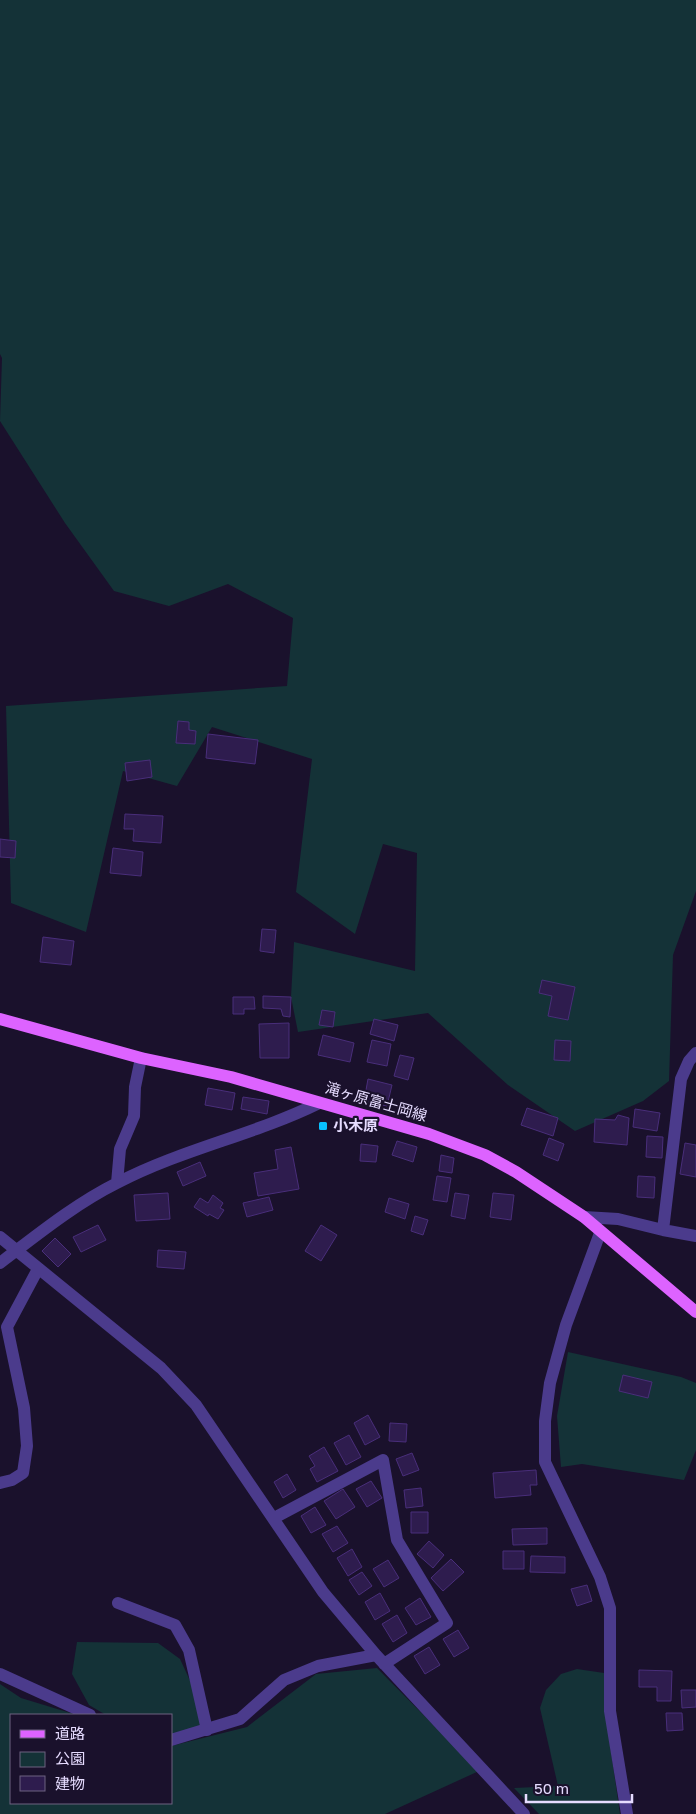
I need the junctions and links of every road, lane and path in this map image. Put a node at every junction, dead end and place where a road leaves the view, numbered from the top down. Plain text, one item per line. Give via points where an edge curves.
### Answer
1 (0, 1018) edge
2 (696, 1053) edge
3 (140, 1058) junction
4 (319, 1103) junction
5 (116, 1183) junction
6 (584, 1217) junction
7 (663, 1230) junction
8 (600, 1233) junction
9 (696, 1236) edge
10 (0, 1237) edge
11 (16, 1251) junction
12 (0, 1262) edge
13 (38, 1268) junction
14 (696, 1312) edge
15 (0, 1483) edge
16 (274, 1518) junction
17 (118, 1603) dead end
18 (380, 1659) junction
19 (0, 1674) edge
20 (88, 1714) edge
21 (207, 1730) junction
22 (172, 1740) edge
23 (524, 1814) edge
24 (628, 1814) edge

1 - 3 main road, 滝ヶ原富士岡線
2 - 7 street via 681,1079
3 - 4 main road, 滝ヶ原富士岡線 via 231,1078
3 - 5 street via 134,1116 120,1149
4 - 5 street
4 - 6 main road, 滝ヶ原富士岡線 via 430,1134 485,1155
5 - 11 street
6 - 7 street via 618,1218
6 - 8 main road, 滝ヶ原富士岡線
7 - 9 street
8 - 14 main road, 滝ヶ原富士岡線
8 - 24 street via 566,1325 550,1383 544,1421 545,1462 600,1577 610,1608 610,1711
10 - 11 street
11 - 12 street
11 - 13 street
13 - 15 street via 6,1328 24,1408 27,1446 23,1473
13 - 16 street via 161,1368 196,1405
16 - 18 street via 323,1592
16 - 18 street via 383,1460 397,1540 447,1623
17 - 21 street via 176,1626 189,1650
18 - 21 street via 318,1666 284,1680 240,1719
18 - 23 street
19 - 20 street
21 - 22 street

